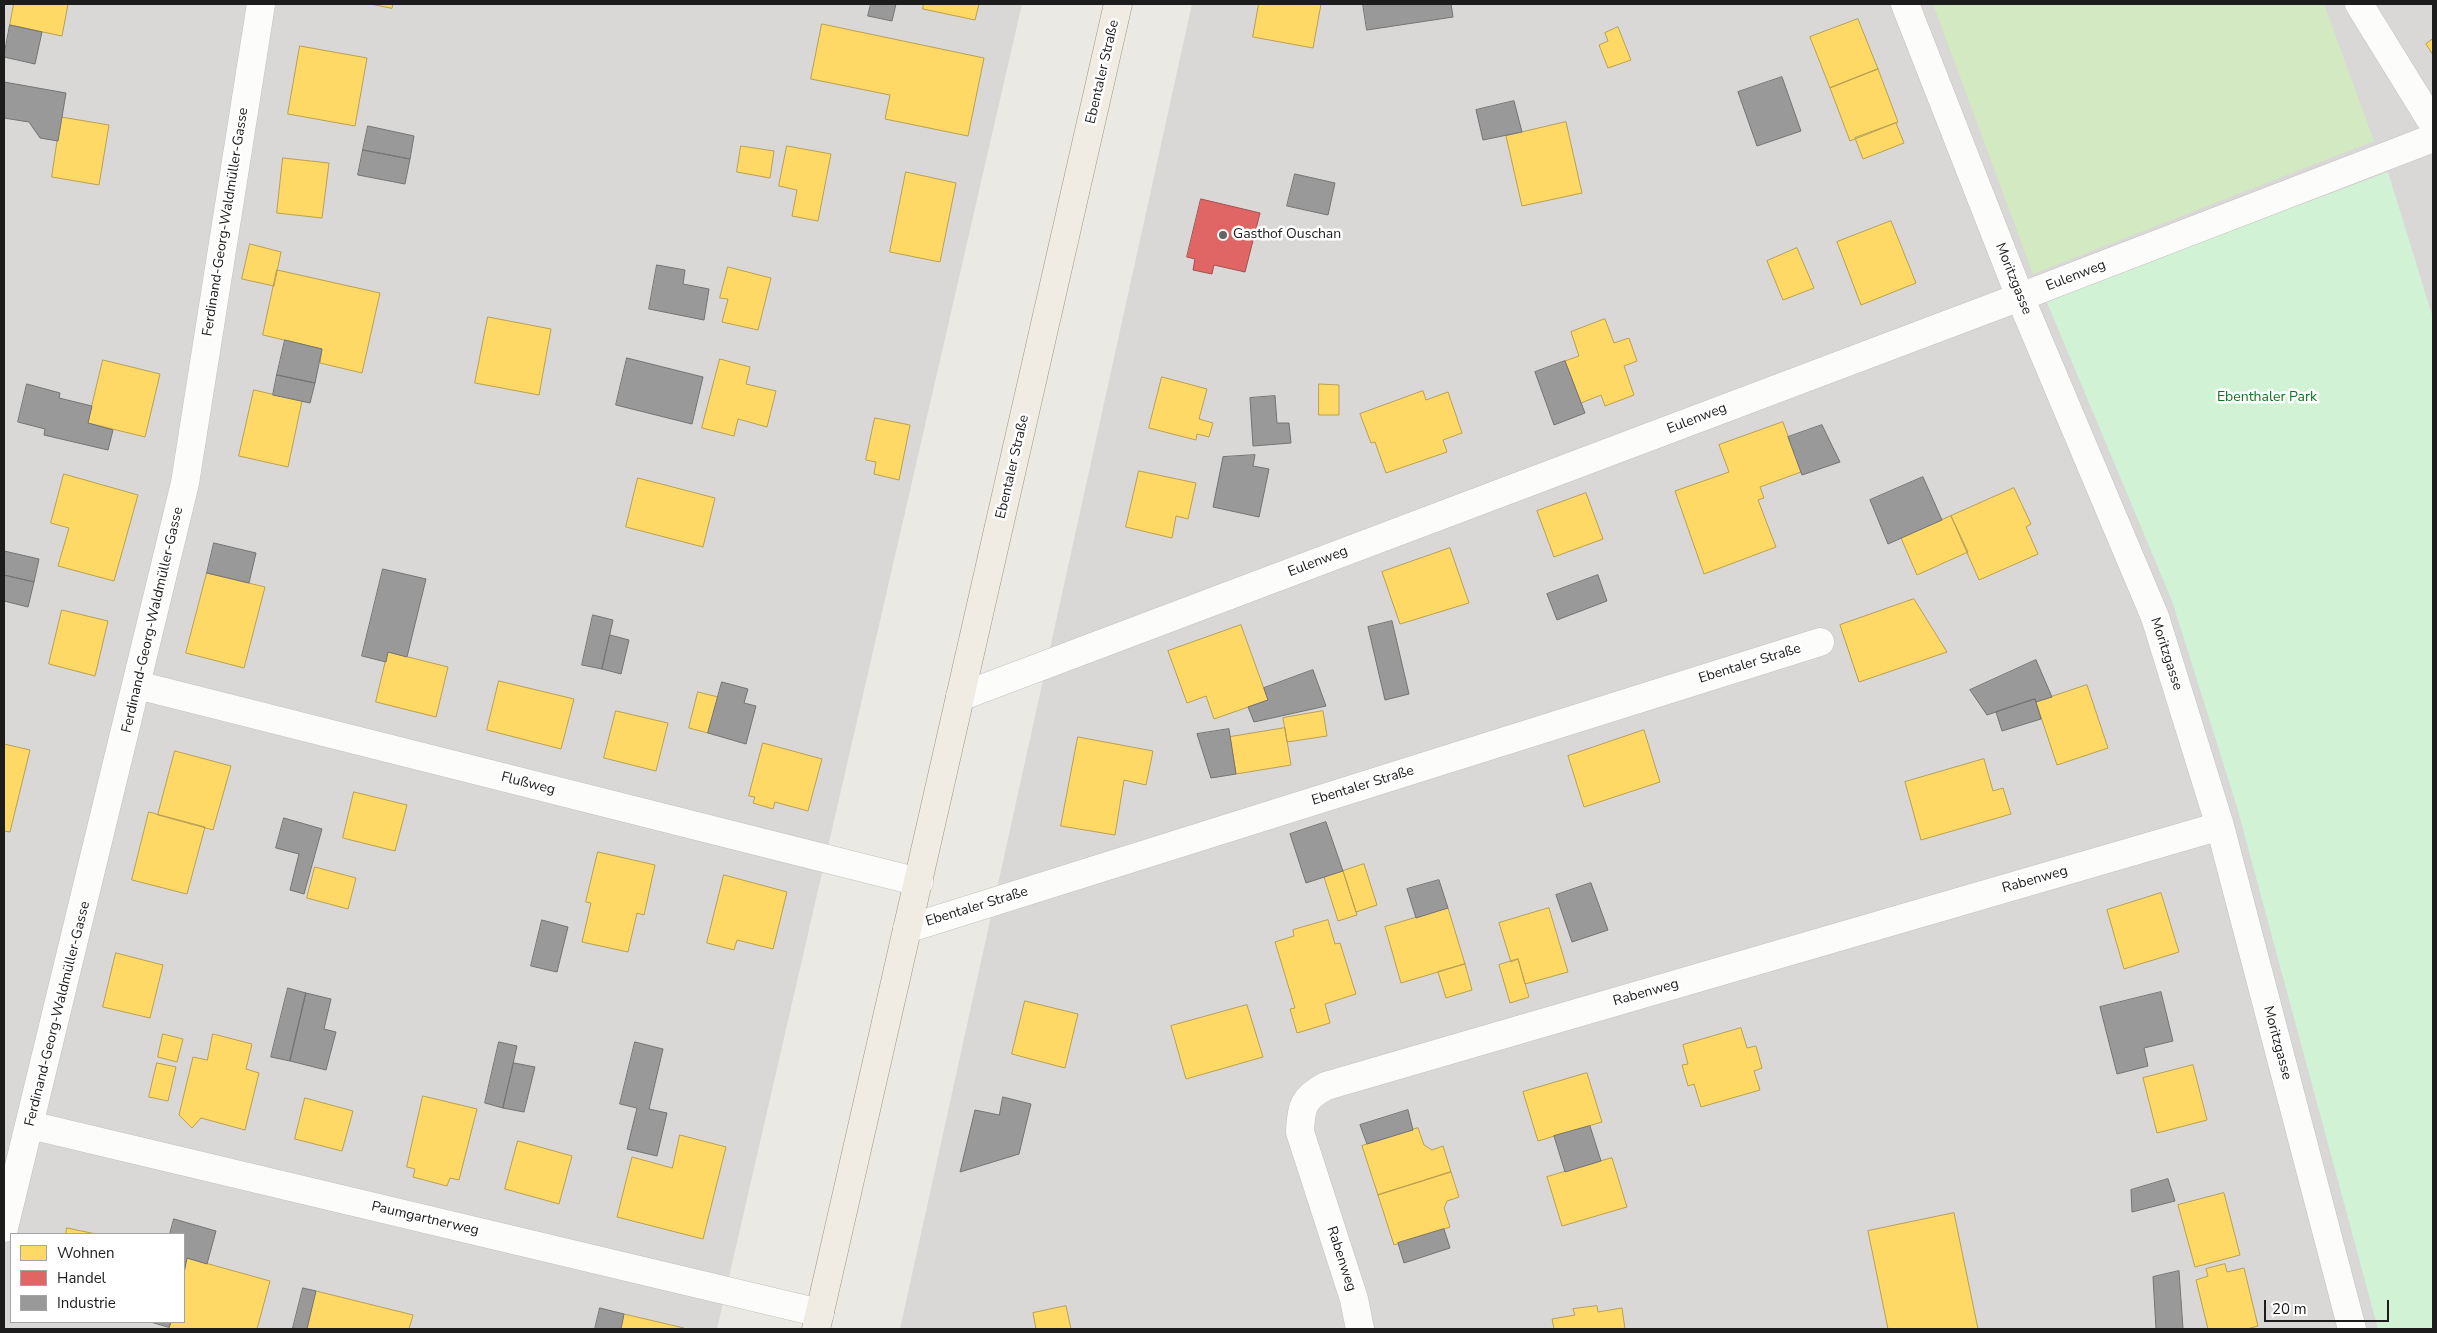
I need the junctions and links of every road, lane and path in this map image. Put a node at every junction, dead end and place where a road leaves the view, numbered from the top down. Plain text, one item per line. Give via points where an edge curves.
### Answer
1 (261, 4) edge
2 (1118, 4) edge
3 (1905, 4) edge
4 (2359, 4) edge
5 (2433, 124) edge
6 (2433, 138) edge
7 (2020, 297) junction
8 (1820, 642) dead end
9 (137, 685) junction
10 (960, 697) junction
11 (2220, 826) junction
12 (918, 882) junction
13 (907, 929) junction
14 (30, 1126) junction
15 (5, 1219) edge
16 (818, 1321) edge
17 (1360, 1329) edge
18 (2352, 1329) edge

1 - 9 street, Ferdinand-Georg-Waldmüller-Gasse via 185,483
2 - 10 main road, Ebentaler Straße
3 - 7 street, Moritzgasse
4 - 5 street
6 - 7 street, Eulenweg
7 - 10 street, Eulenweg
7 - 11 street, Moritzgasse via 2155,617
8 - 13 street, Ebentaler Straße
9 - 12 street, Flußweg
9 - 14 street, Ferdinand-Georg-Waldmüller-Gasse
10 - 12 main road, Ebentaler Straße
11 - 17 street, Rabenweg via 1326,1086 1309,1095 1301,1113 1300,1132 1354,1299
11 - 18 street, Moritzgasse
12 - 13 main road, Ebentaler Straße
13 - 16 main road, Ebentaler Straße
14 - 15 street, Ferdinand-Georg-Waldmüller-Gasse
14 - 16 street, Paumgartnerweg

